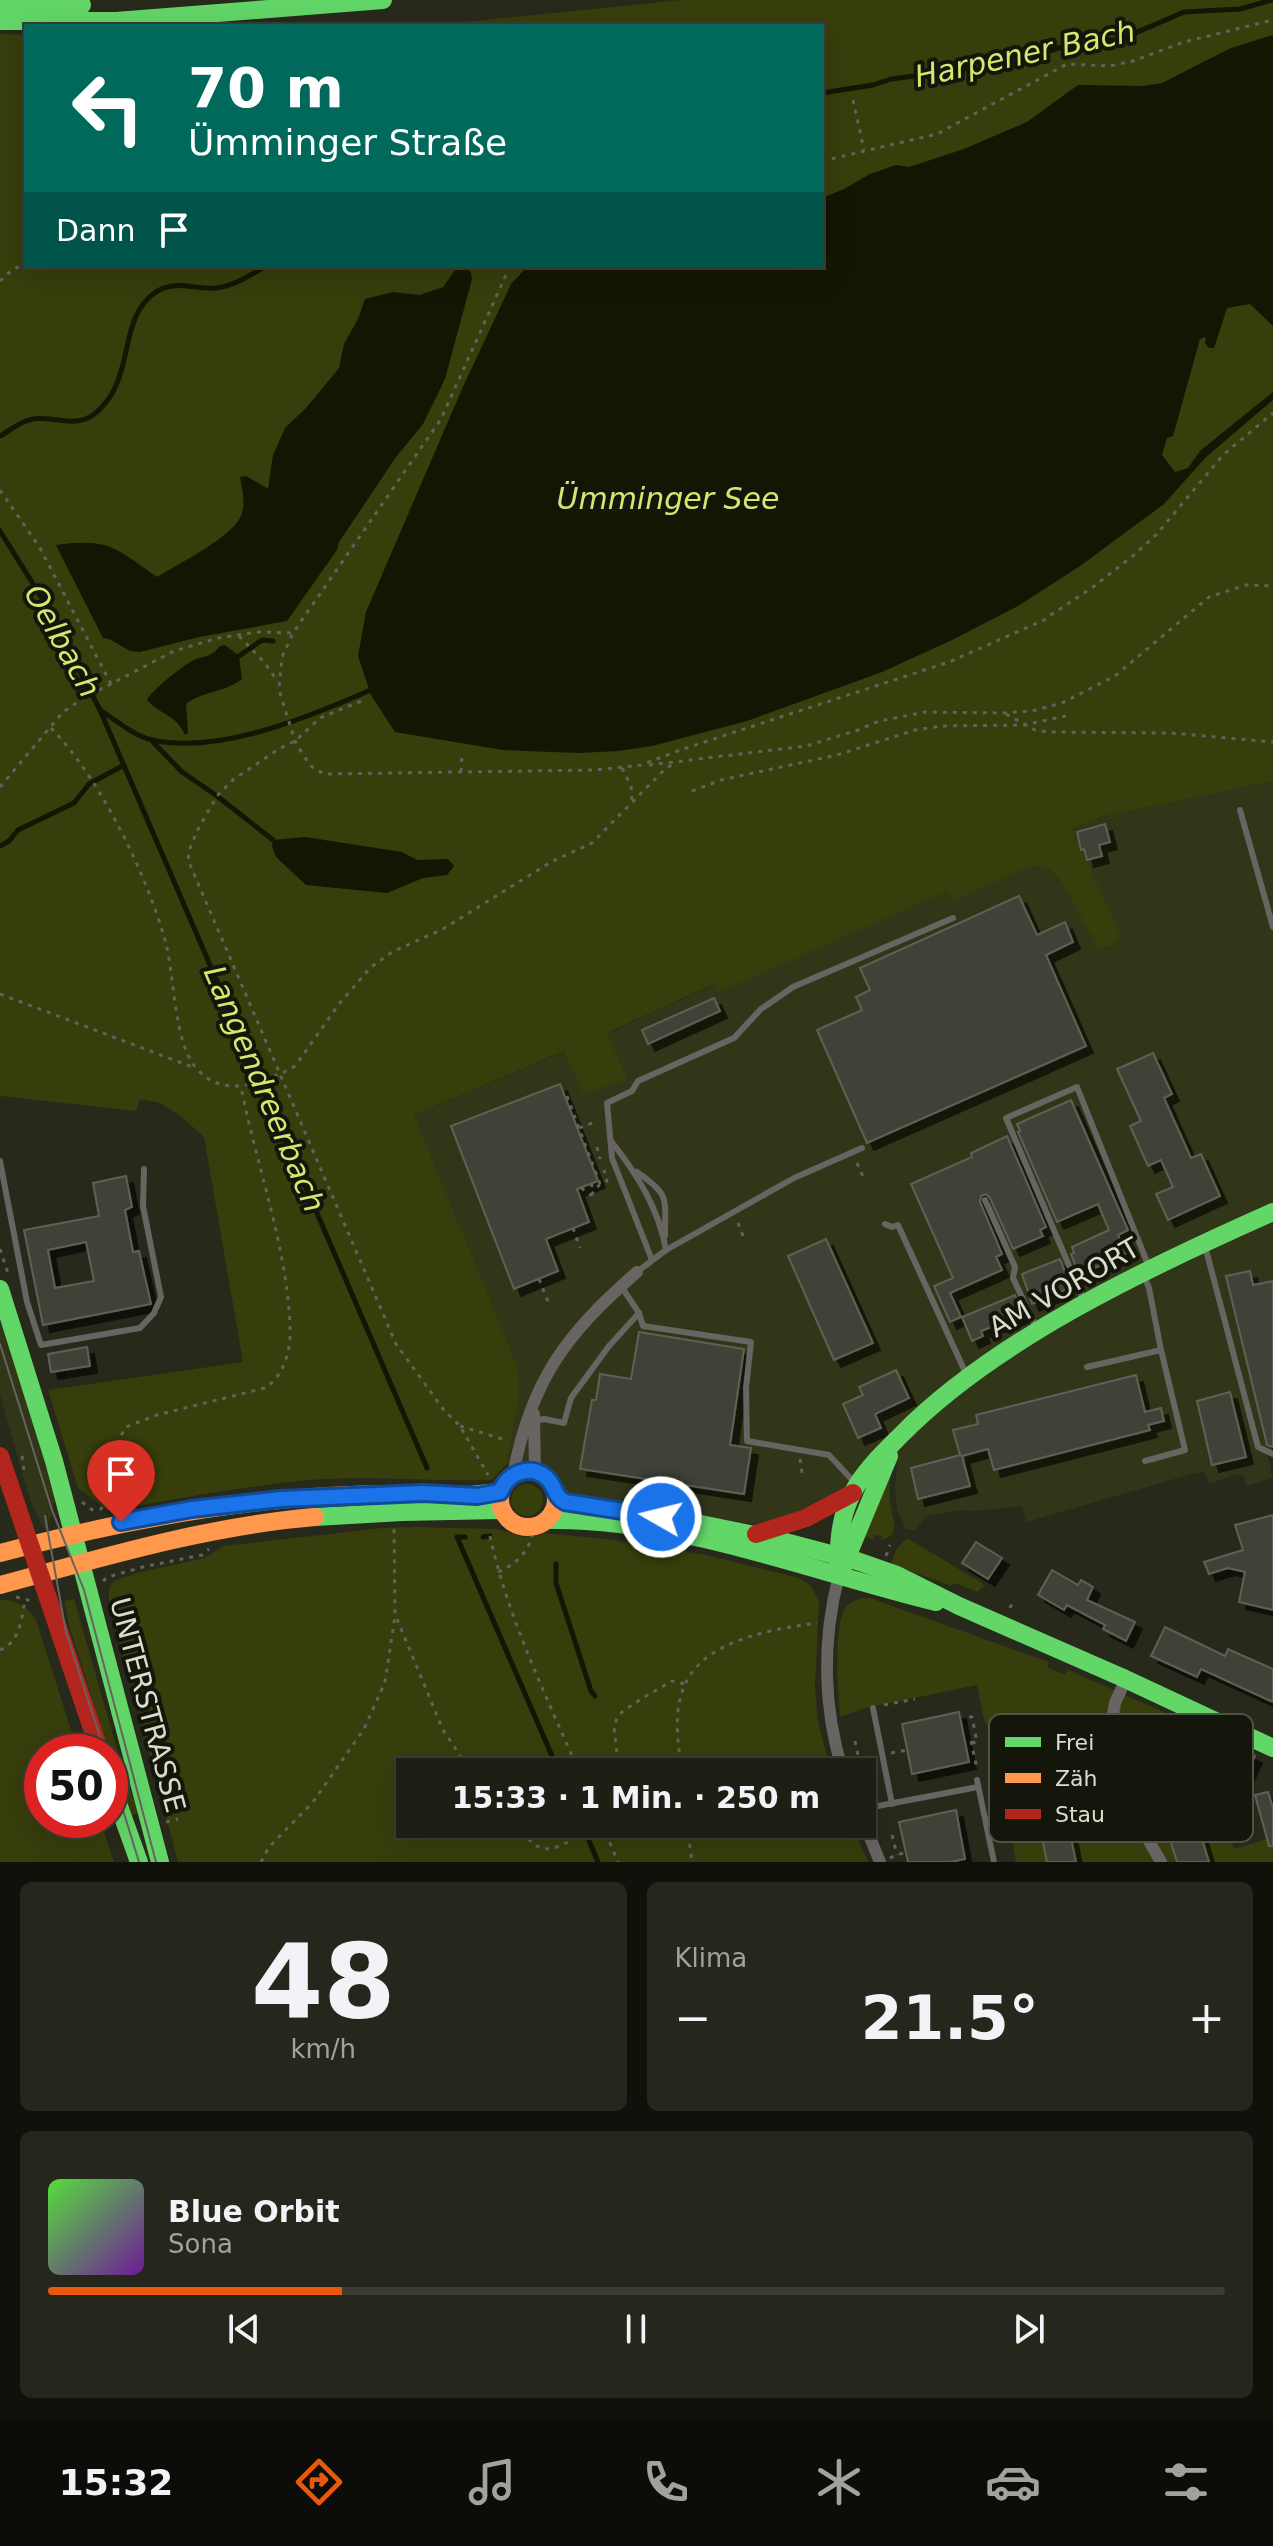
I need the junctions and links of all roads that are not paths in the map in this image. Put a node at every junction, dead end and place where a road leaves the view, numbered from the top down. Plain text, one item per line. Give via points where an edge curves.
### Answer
1 (383, 0) edge
2 (0, 3) edge
3 (315, 4) junction
4 (0, 21) edge
5 (1240, 810) dead end
6 (953, 918) dead end
7 (1273, 927) edge
8 (611, 1141) junction
9 (862, 1148) dead end
10 (0, 1161) edge
11 (144, 1169) dead end
12 (634, 1170) junction
13 (985, 1200) dead end
14 (1273, 1212) edge
15 (885, 1224) dead end
16 (665, 1241) junction
17 (1205, 1243) junction
18 (666, 1250) junction
19 (652, 1260) junction
20 (1146, 1271) junction
21 (32, 1272) dead end
22 (637, 1272) joint
23 (22, 1273) junction
24 (621, 1286) junction
25 (0, 1289) edge
26 (1085, 1303) junction
27 (639, 1313) junction
28 (1038, 1332) junction
29 (1161, 1350) junction
30 (1087, 1367) dead end
31 (968, 1378) junction
32 (530, 1422) junction
33 (1273, 1454) edge
34 (0, 1456) edge
35 (1145, 1461) dead end
36 (535, 1472) junction
37 (513, 1475) junction
38 (860, 1490) junction
39 (556, 1498) junction
40 (501, 1501) junction
41 (541, 1523) junction
42 (74, 1533) junction
43 (755, 1534) junction
44 (29, 1545) junction
45 (0, 1553) edge
46 (81, 1562) junction
47 (841, 1563) junction
48 (40, 1574) junction
49 (0, 1585) edge
50 (1126, 1679) junction
51 (873, 1708) road end
52 (1113, 1714) edge
53 (1200, 1714) edge
54 (94, 1734) edge
55 (1253, 1739) edge
56 (1273, 1748) edge
57 (839, 1758) edge
58 (892, 1804) junction
59 (876, 1807) edge
60 (128, 1831) edge
61 (870, 1838) edge
62 (989, 1839) edge
63 (990, 1842) edge
64 (1150, 1842) edge
65 (139, 1862) edge
66 (160, 1862) edge
67 (880, 1862) edge
68 (994, 1862) edge
69 (1161, 1862) edge

1 - 3 main road
2 - 3 main road
3 - 4 main road via 116,21
5 - 7 lane
6 - 8 lane via 793,987 761,1009 734,1038 638,1081 632,1091 607,1103
8 - 12 lane
8 - 19 lane via 612,1158
9 - 18 lane via 794,1178
10 - 23 lane
11 - 23 lane via 143,1206 161,1297 140,1328 41,1345
12 - 16 lane
12 - 16 lane via 659,1188 665,1203
13 - 28 lane
14 - 17 main road, AM VORORT
15 - 31 lane via 898,1225
16 - 18 lane
17 - 20 main road, AM VORORT
17 - 33 lane via 1258,1447
18 - 19 lane
19 - 22 lane
20 - 26 main road, AM VORORT
20 - 26 lane via 1077,1087 1006,1118
20 - 29 lane
21 - 23 lane
22 - 24 street
24 - 27 lane
24 - 32 street via 563,1347 548,1371
25 - 42 main road, UNTERSTRASSE
26 - 28 main road, AM VORORT
27 - 32 lane via 571,1398 564,1423
27 - 38 lane via 643,1326 751,1342 747,1441 829,1455
28 - 31 main road, AM VORORT
29 - 30 lane
29 - 35 lane via 1185,1450
31 - 38 main road, AM VORORT via 914,1421 871,1466
32 - 36 street
32 - 37 street
34 - 44 main road, UNTERSTRASSE
36 - 37 main road
36 - 39 main road via 548,1480
37 - 40 main road
38 - 43 main road, AM VORORT via 801,1522
38 - 47 main road, AM VORORT
39 - 41 main road via 552,1513
39 - 43 main road
40 - 41 main road via 509,1521 517,1526
40 - 42 main road via 409,1494 281,1499 192,1509
40 - 46 main road via 240,1526
41 - 47 main road via 575,1519 676,1532
42 - 44 main road
42 - 46 main road, UNTERSTRASSE
43 - 47 main road
44 - 45 main road
44 - 48 main road, UNTERSTRASSE
46 - 48 main road
46 - 66 main road, UNTERSTRASSE
47 - 50 main road via 900,1576
47 - 57 street via 827,1686
48 - 49 main road
48 - 54 main road, UNTERSTRASSE
50 - 52 street
50 - 53 main road
51 - 58 lane
55 - 56 main road
58 - 59 lane
58 - 62 lane via 977,1783
60 - 65 main road, UNTERSTRASSE
61 - 67 street
63 - 68 lane
64 - 69 street

